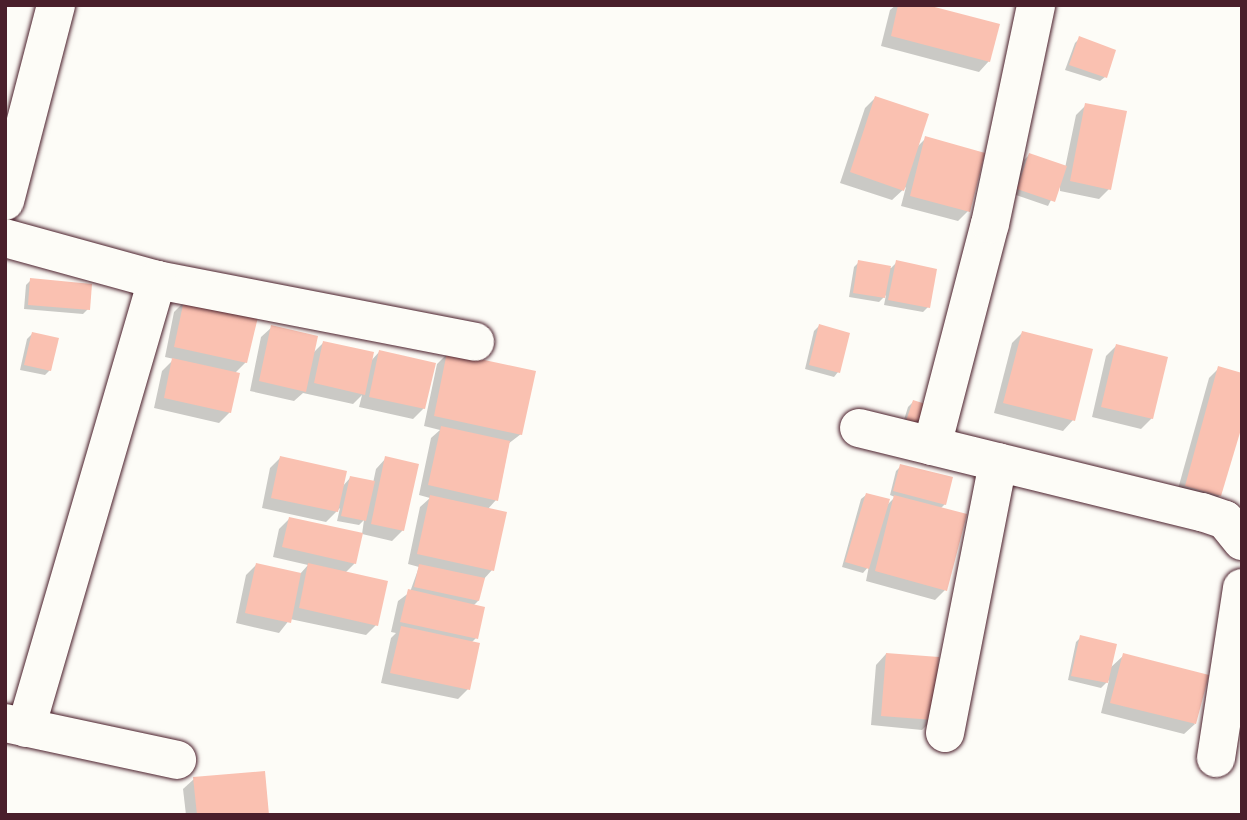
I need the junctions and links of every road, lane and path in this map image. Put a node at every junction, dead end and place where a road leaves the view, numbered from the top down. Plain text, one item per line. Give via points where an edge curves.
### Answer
1 (56, 5) edge
2 (1035, 5) edge
3 (5, 201) edge
4 (5, 238) edge
5 (157, 280) junction
6 (475, 342) dead end
7 (859, 428) dead end
8 (932, 446) junction
9 (998, 462) junction
10 (1242, 541) edge
11 (1242, 588) edge
12 (1231, 721) edge
13 (15, 726) edge
14 (945, 733) dead end
15 (1216, 758) dead end
16 (177, 760) dead end

1 - 3 street
2 - 8 street via 990,224
4 - 5 street
5 - 6 street
5 - 13 street
7 - 8 street
8 - 9 street
9 - 10 street via 1202,512 1225,520
9 - 14 street
11 - 12 street
12 - 15 street
13 - 16 street

